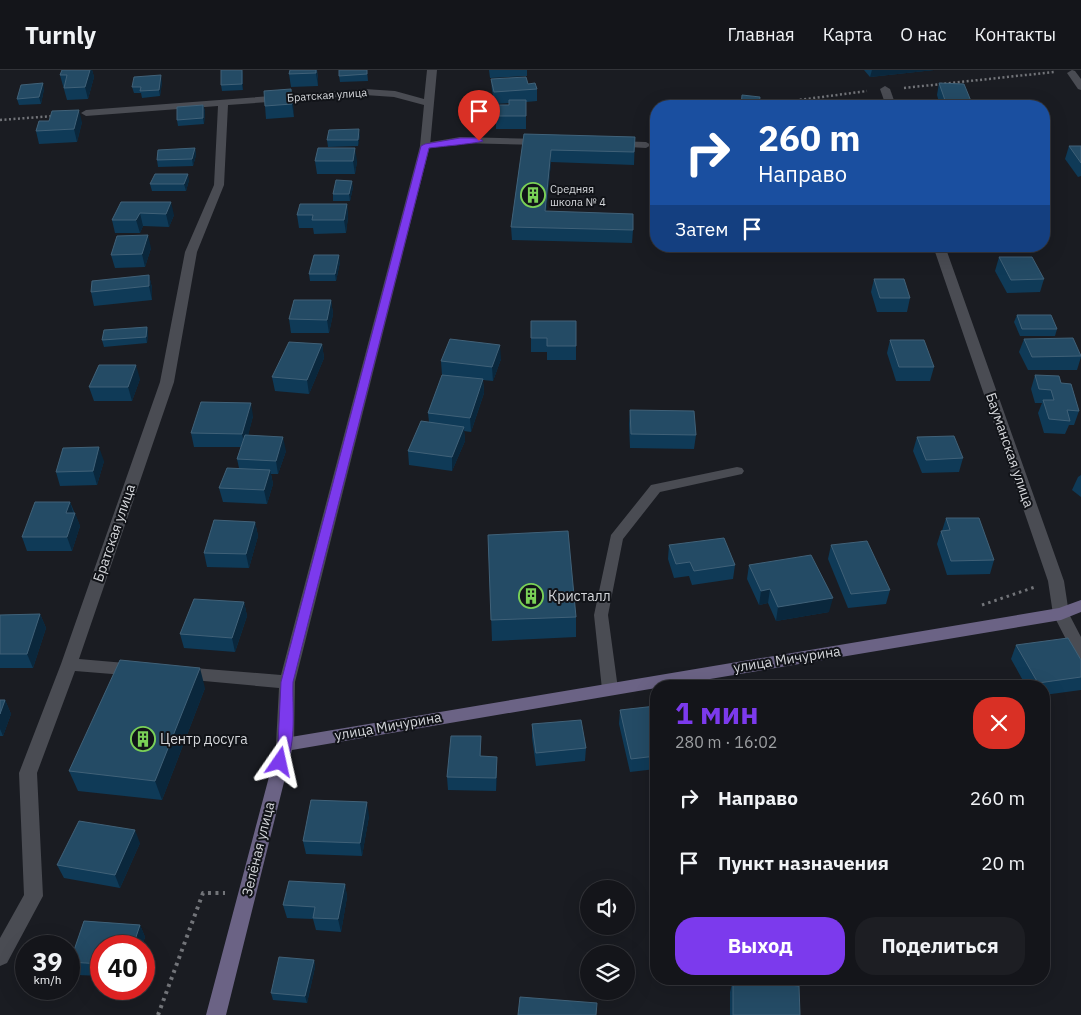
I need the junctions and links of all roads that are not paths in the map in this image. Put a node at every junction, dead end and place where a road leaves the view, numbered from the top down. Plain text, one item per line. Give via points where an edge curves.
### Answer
1 (432, 70) edge
2 (1072, 73) road end
3 (1081, 86) edge
4 (885, 89) road end
5 (888, 100) edge
6 (223, 103) junction
7 (430, 104) junction
8 (86, 113) road end
9 (548, 142) edge
10 (606, 144) edge
11 (646, 145) dead end
12 (425, 146) junction
13 (941, 252) edge
14 (737, 471) dead end
15 (1081, 606) edge
16 (1061, 614) junction
17 (1081, 653) edge
18 (69, 664) junction
19 (148, 670) edge
20 (168, 672) edge
21 (664, 680) edge
22 (287, 682) junction
23 (650, 682) edge
24 (610, 689) junction
25 (285, 744) junction
26 (0, 957) edge
27 (216, 1015) edge

1 - 7 street, Зелёная улица
2 - 3 street
4 - 5 street
6 - 7 street, Братская улица via 365,92 395,94
6 - 8 street, Братская улица
6 - 18 street, Братская улица via 219,184 191,252 166,382
7 - 12 street, Зелёная улица
9 - 12 lane via 460,140
10 - 11 lane
12 - 22 street, Зелёная улица
13 - 16 street, Бауманская улица via 1056,581
14 - 24 lane via 656,488 616,538 601,615
15 - 16 street, улица Мичурина
16 - 17 street, Бауманская улица
16 - 21 street, улица Мичурина
18 - 19 street
18 - 26 street, Братская улица via 28,773 34,896
20 - 22 street
22 - 25 street, Зелёная улица
23 - 24 street, улица Мичурина
24 - 25 street, улица Мичурина
25 - 27 street, Зелёная улица

